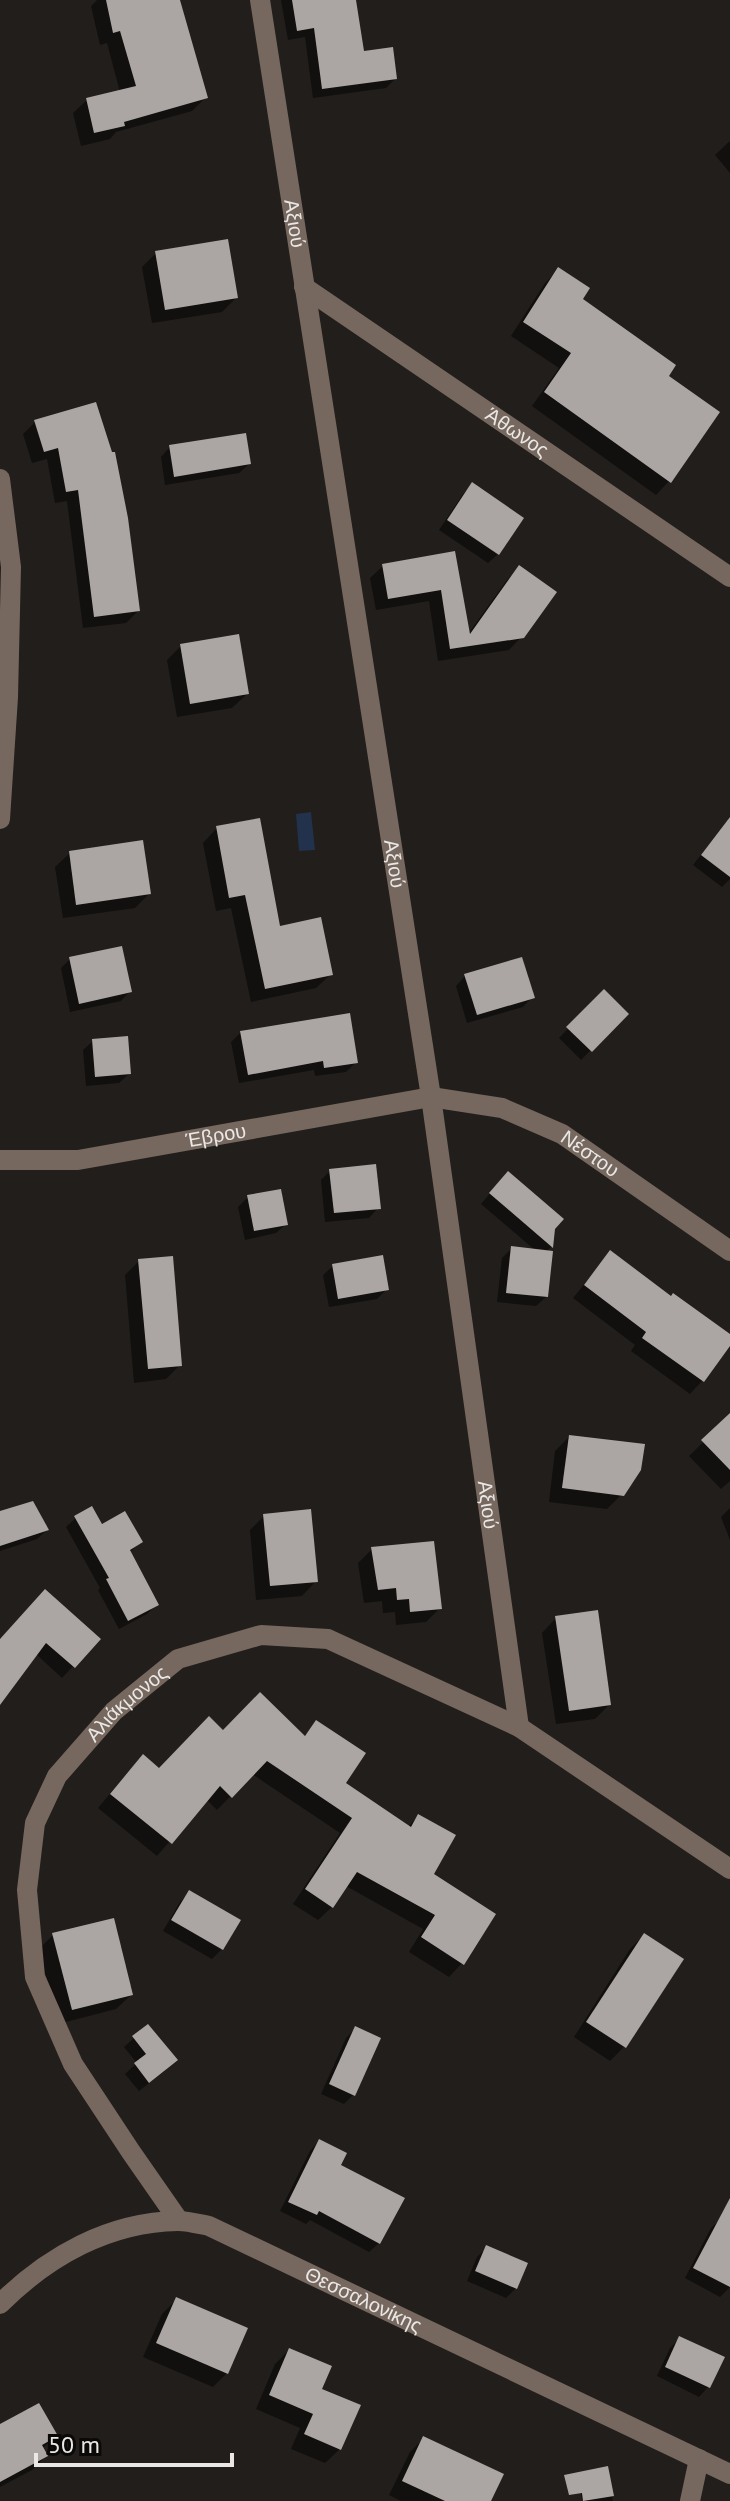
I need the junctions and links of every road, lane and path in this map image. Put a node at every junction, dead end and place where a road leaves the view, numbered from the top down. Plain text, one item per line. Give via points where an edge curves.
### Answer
1 (260, 0) edge
2 (304, 287) junction
3 (0, 479) edge
4 (730, 577) edge
5 (0, 819) edge
6 (431, 1097) junction
7 (0, 1160) edge
8 (730, 1251) edge
9 (519, 1727) junction
10 (730, 1869) edge
11 (179, 2221) junction
12 (0, 2304) edge
13 (699, 2459) junction
14 (730, 2474) edge
15 (690, 2501) edge

1 - 2 street, Αξιού
2 - 4 street, Άθωνος
2 - 6 street, Αξιού
3 - 5 street via 11,567
6 - 7 street, Έβρου via 78,1160
6 - 8 street, Νέστου via 502,1108 562,1134
6 - 9 street, Αξιού
9 - 10 street, Αλιάκμονος
9 - 11 street, Αλιάκμονος via 328,1639 261,1635 178,1659 114,1711 57,1776 35,1823 27,1890 35,1977 73,2064
11 - 12 street, Θεσσαλονίκης via 88,2241 53,2260
11 - 13 street, Θεσσαλονίκης via 209,2226
13 - 14 street, Θεσσαλονίκης
13 - 15 street

